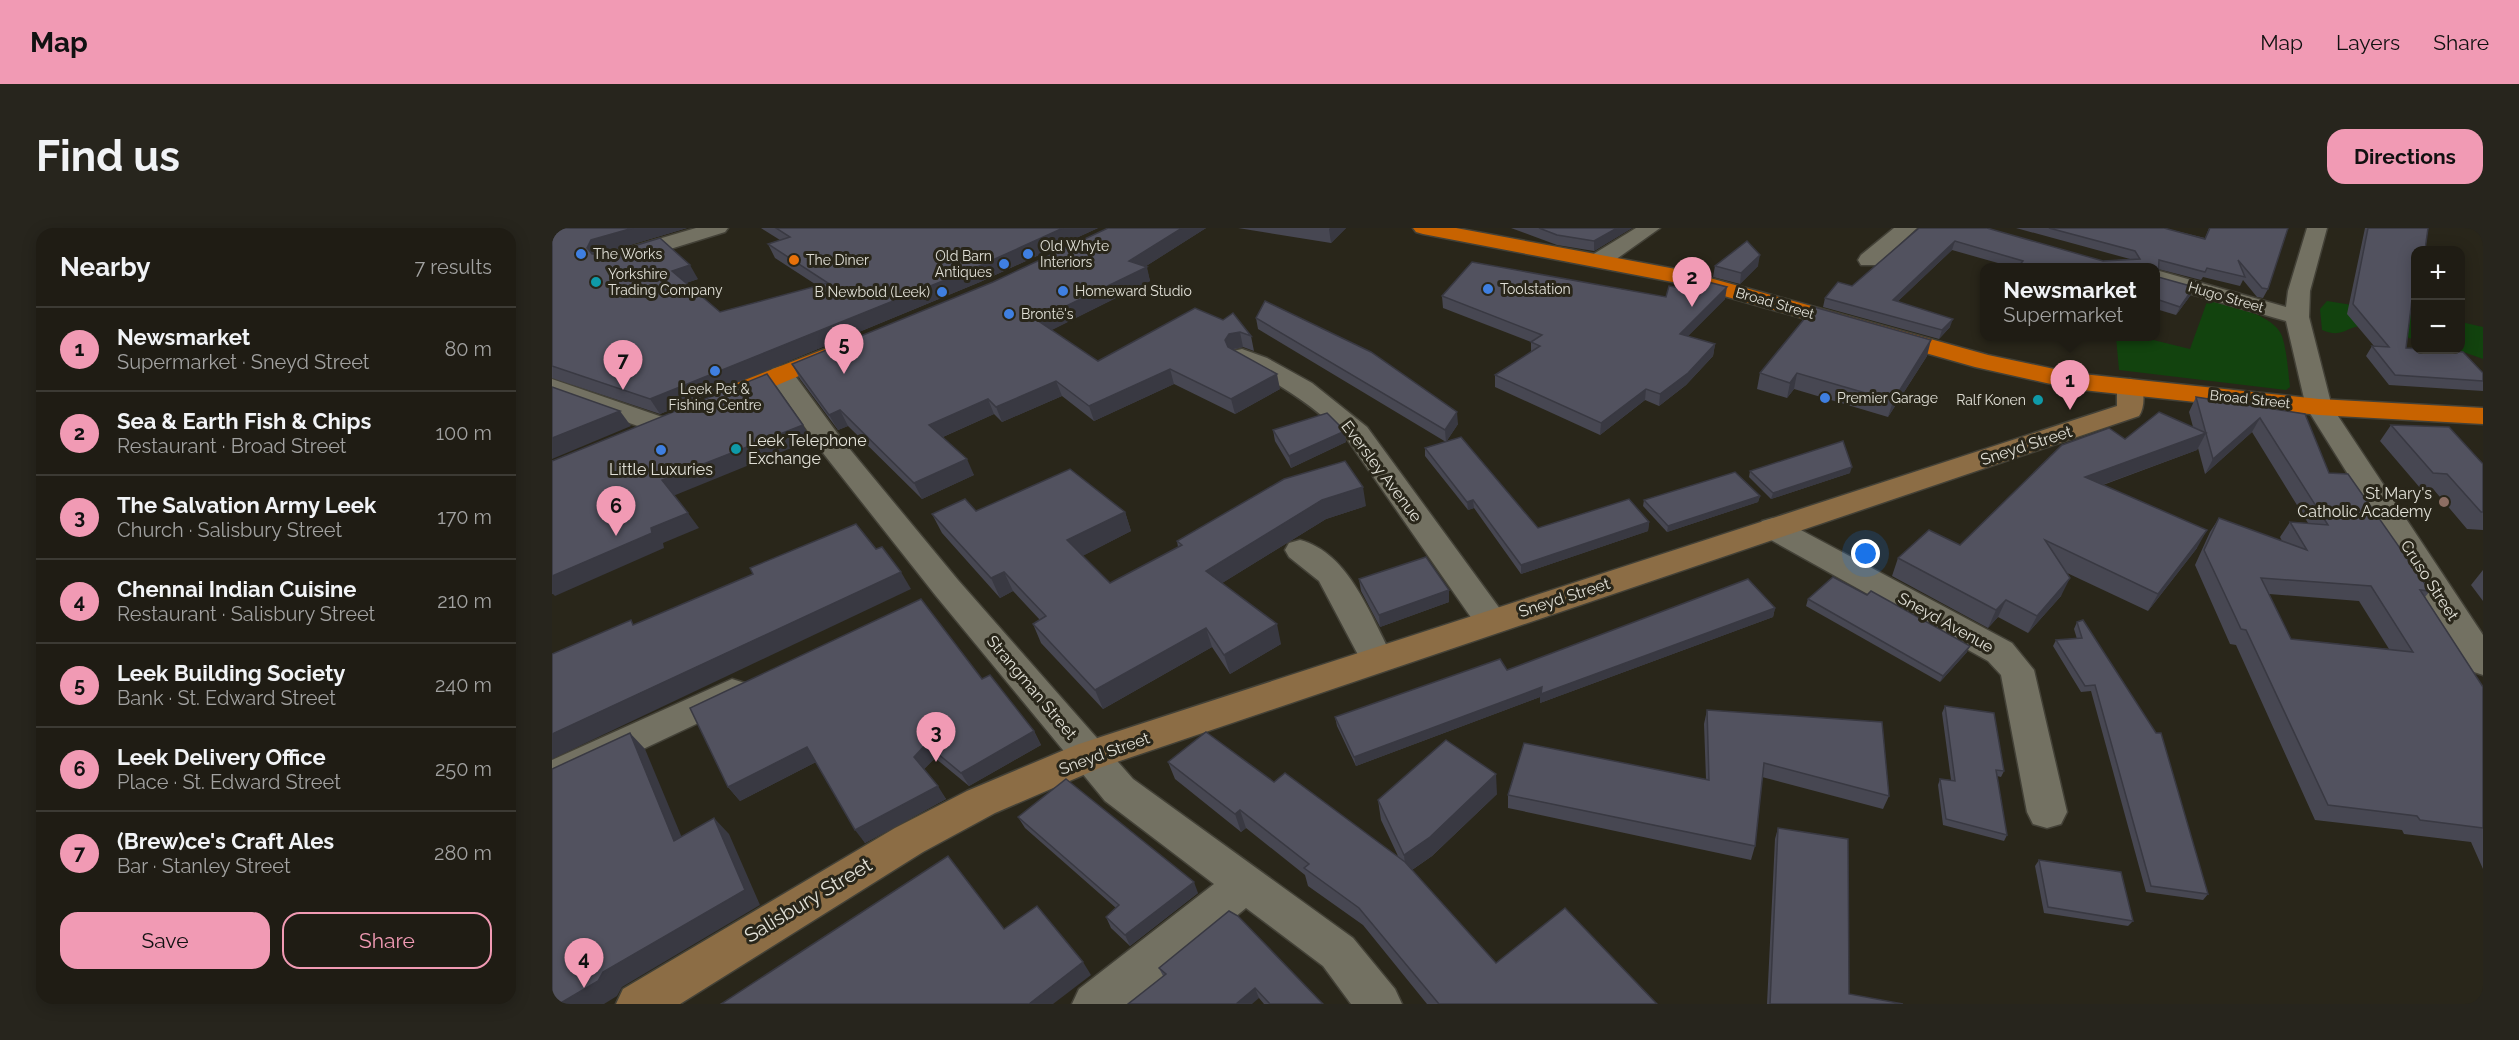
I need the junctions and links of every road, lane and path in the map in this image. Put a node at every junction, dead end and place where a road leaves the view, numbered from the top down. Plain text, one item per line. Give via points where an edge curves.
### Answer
1 (718, 228) edge
2 (1423, 228) edge
3 (1650, 228) edge
4 (1906, 228) edge
5 (2318, 228) edge
6 (1600, 260) junction
7 (1869, 260) dead end
8 (609, 261) edge
9 (2160, 278) edge
10 (2297, 317) junction
11 (855, 344) edge
12 (1242, 356) edge
13 (781, 374) junction
14 (552, 387) edge
15 (2130, 387) junction
16 (2319, 406) junction
17 (680, 416) junction
18 (2483, 416) edge
19 (626, 439) edge
20 (1773, 528) junction
21 (1300, 550) dead end
22 (947, 588) junction
23 (915, 604) edge
24 (1491, 621) junction
25 (1377, 659) junction
26 (2483, 662) edge
27 (757, 680) edge
28 (1089, 756) junction
29 (552, 777) edge
30 (981, 802) joint
31 (2047, 812) dead end
32 (1247, 883) junction
33 (639, 1004) edge
34 (1095, 1004) edge
35 (1379, 1004) edge

1 - 8 street
2 - 6 highway, Broad Street
3 - 6 street
4 - 7 street
5 - 10 street, Cruso Street via 2299,291
6 - 15 highway, Broad Street via 1775,302 1984,362 2073,381
9 - 10 street, Hugo Street
10 - 16 street, Cruso Street
11 - 13 highway
12 - 24 street, Eversley Avenue via 1275,371 1337,412 1357,433
13 - 17 highway
13 - 22 street, Strangman Street via 833,447
14 - 17 street
15 - 16 highway, Broad Street
15 - 20 street, Sneyd Street via 2130,410
16 - 18 highway, Broad Street
16 - 26 street, Cruso Street
17 - 19 highway
20 - 24 street, Sneyd Street
20 - 31 street, Sneyd Avenue via 2000,652 2017,670
21 - 25 street via 1330,574
22 - 23 street
22 - 28 street, Strangman Street
24 - 25 street, Sneyd Street
25 - 28 street, Sneyd Street
27 - 29 street
28 - 30 street, Sneyd Street
28 - 32 street, Strangman Street via 1119,790
30 - 33 street, Salisbury Street via 847,876
32 - 34 street
32 - 35 street, Strangman Street via 1338,952

